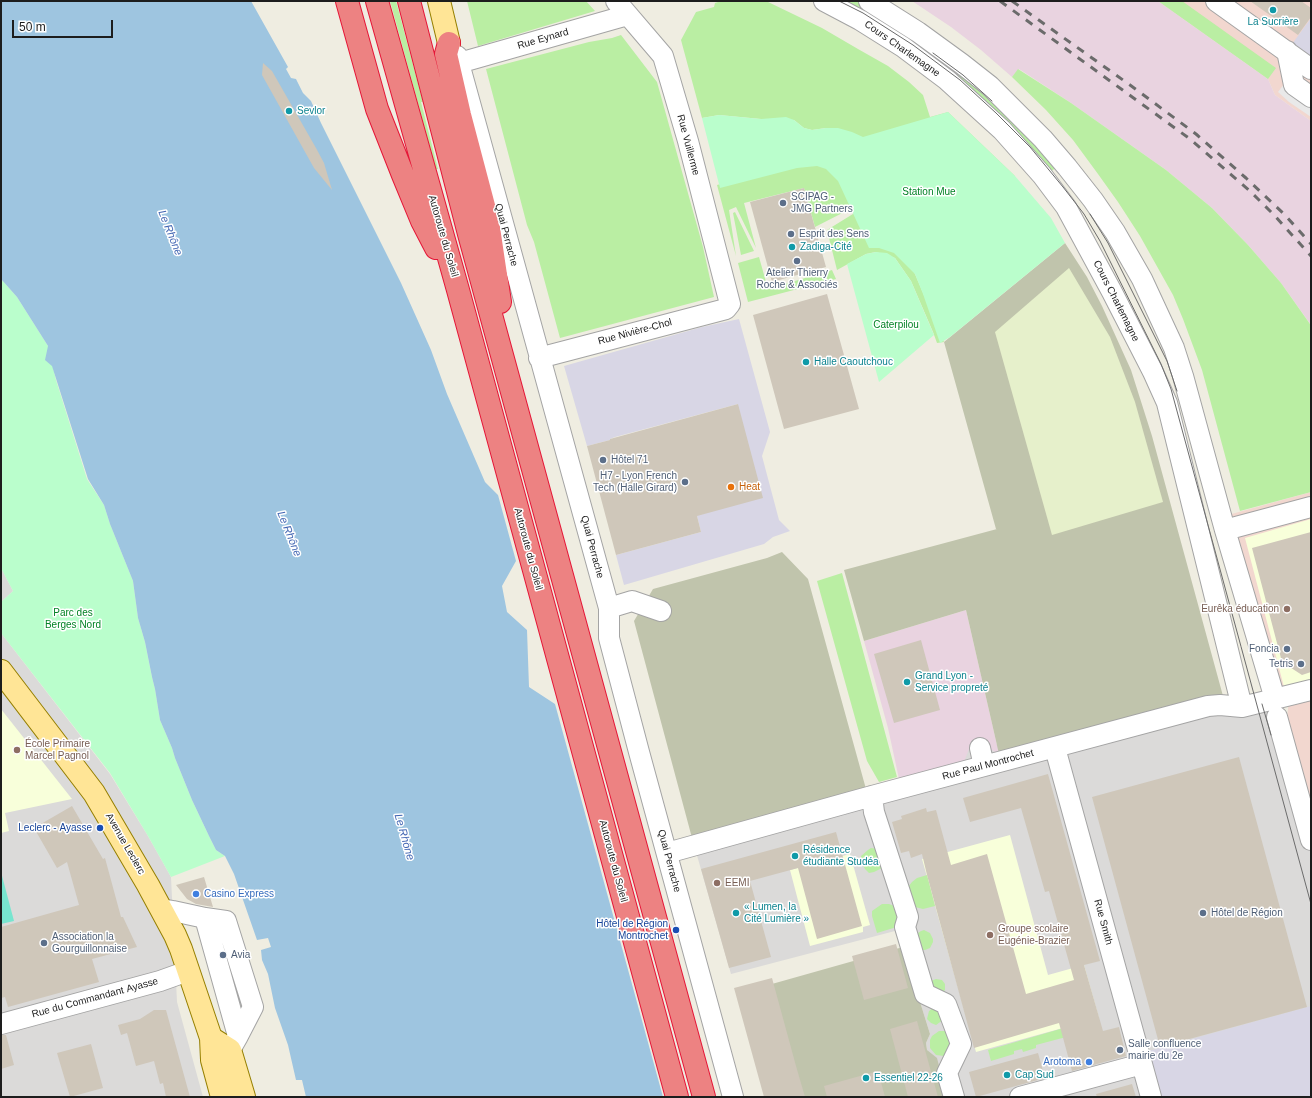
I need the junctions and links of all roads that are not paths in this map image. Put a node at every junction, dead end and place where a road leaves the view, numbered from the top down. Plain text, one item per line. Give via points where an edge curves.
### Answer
1 (338, 1) edge
2 (347, 1) edge
3 (377, 1) edge
4 (409, 1) edge
5 (439, 1) edge
6 (824, 1) edge
7 (869, 1) edge
8 (1216, 1) edge
9 (622, 8) edge
10 (354, 29) junction
11 (449, 43) junction
12 (1287, 51) junction
13 (459, 63) junction
14 (1311, 69) edge
15 (1311, 97) edge
16 (1108, 221) junction
17 (1084, 239) junction
18 (458, 290) junction
19 (730, 304) joint
20 (539, 358) junction
21 (515, 398) junction
22 (1311, 507) edge
23 (1225, 530) junction
24 (609, 608) junction
25 (661, 611) dead end
26 (1, 671) edge
27 (1311, 690) edge
28 (1242, 707) junction
29 (1276, 708) junction
30 (1055, 748) junction
31 (872, 796) junction
32 (1311, 840) edge
33 (667, 853) junction
34 (161, 909) junction
35 (188, 971) junction
36 (1, 1024) edge
37 (211, 1038) junction
38 (234, 1043) junction
39 (1142, 1064) junction
40 (222, 1097) edge
41 (244, 1097) edge
42 (677, 1097) edge
43 (704, 1097) edge
44 (733, 1097) edge
45 (954, 1097) edge
46 (1020, 1097) edge
47 (1151, 1097) edge

1 - 10 highway
2 - 10 highway
3 - 18 highway, Autoroute du Soleil
4 - 21 highway via 469,234
5 - 11 main road, Quai Perrache
6 - 17 street, Cours Charlemagne via 860,20 903,48 947,80 1002,130 1042,175 1066,207
7 - 16 street, Cours Charlemagne via 918,32 990,86 1058,156
8 - 12 street
9 - 13 street, Rue Eynard
9 - 19 street, Rue Vuillerme via 663,56
10 - 18 highway via 377,109 403,175 422,222
11 - 13 street, Quai Perrache via 455,50
11 - 21 highway via 446,54 488,221
12 - 14 street
12 - 15 street via 1294,85
13 - 20 street, Quai Perrache
16 - 17 street
16 - 23 street, Cours Charlemagne via 1142,279 1174,348
17 - 28 street, Cours Charlemagne via 1167,404
18 - 42 highway, Autoroute du Soleil
19 - 20 street, Rue Nivière-Chol via 726,309
20 - 24 street, Quai Perrache
21 - 43 highway
22 - 23 street
23 - 29 street, Cours Charlemagne
24 - 25 street via 632,601
24 - 33 street, Quai Perrache via 609,638
26 - 34 main road, Avenue Leclerc via 94,793
27 - 29 street, Rue Paul Montrochet
28 - 29 street, Rue Paul Montrochet
28 - 30 street, Rue Paul Montrochet via 1208,706
29 - 32 street, Cours Charlemagne
30 - 31 street, Rue Paul Montrochet via 982,757
30 - 39 street, Rue Smith
31 - 33 street, Rue Paul Montrochet
31 - 45 street via 874,812 908,917 905,927 925,994 946,1004 961,1044 947,1073
33 - 44 street, Quai Perrache
34 - 35 main road, Avenue Leclerc via 181,949
34 - 38 street via 226,921 252,1008
35 - 36 street, Rue du Commandant Ayasse
35 - 37 main road, Avenue Leclerc
37 - 38 main road
37 - 40 main road, Avenue Leclerc via 212,1060
38 - 41 main road
39 - 46 street
39 - 47 street, Rue Smith

